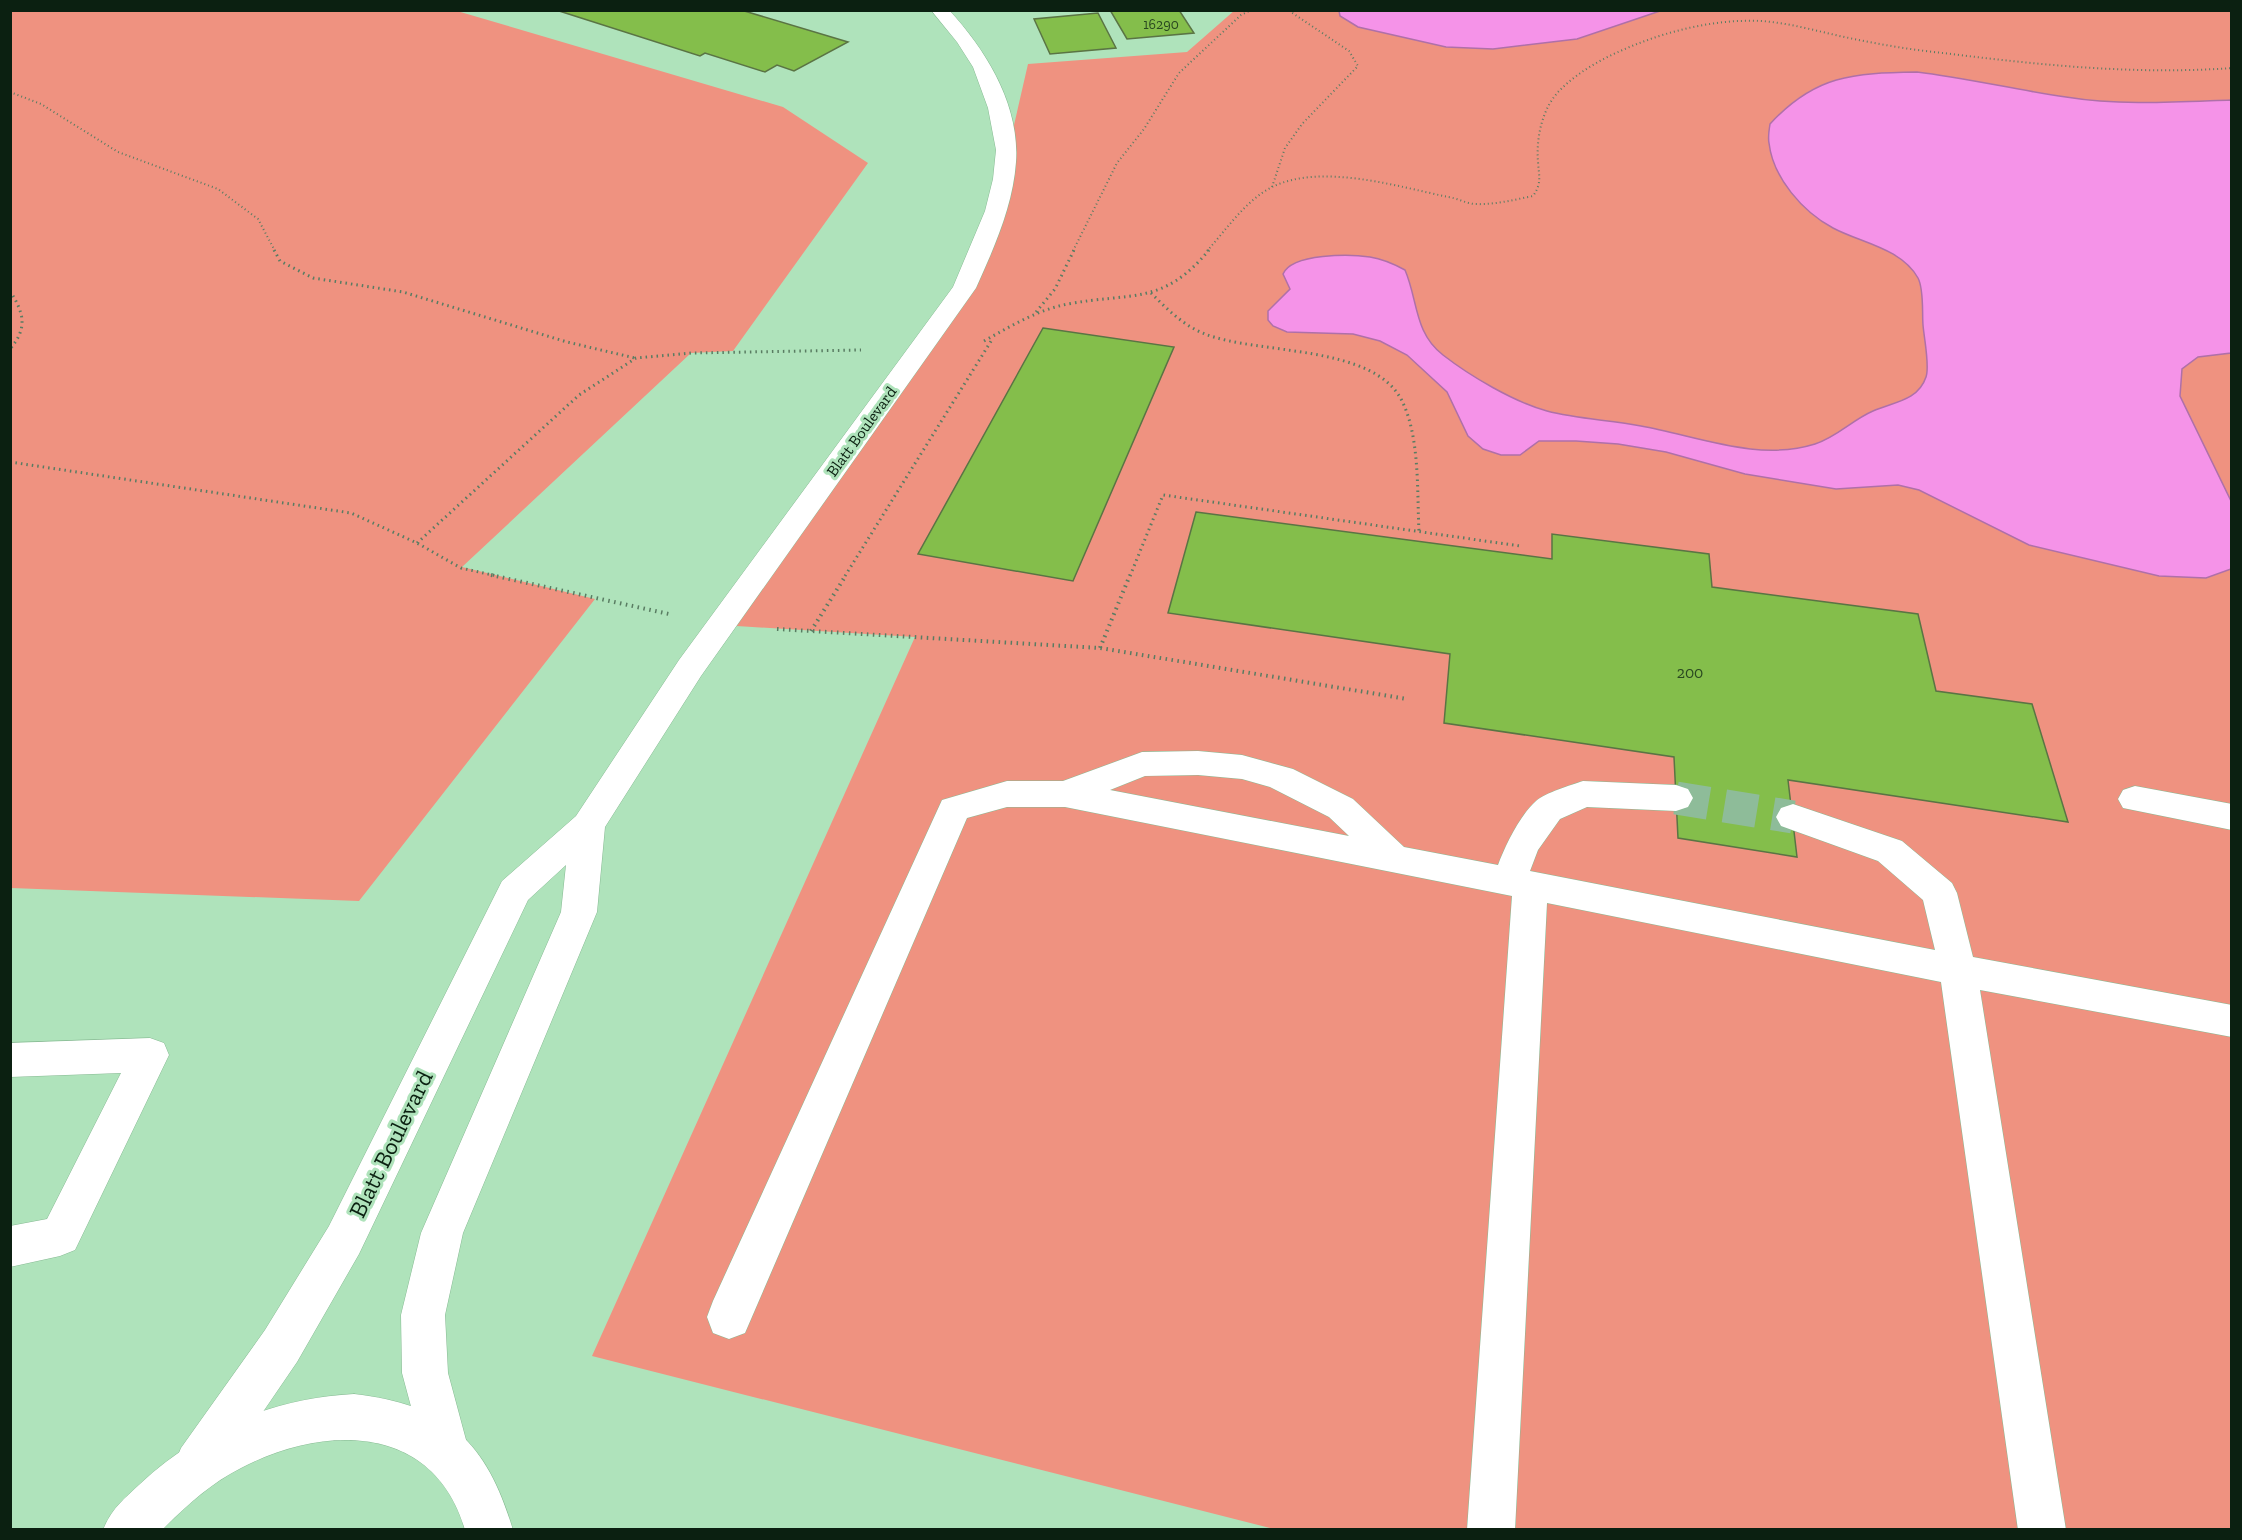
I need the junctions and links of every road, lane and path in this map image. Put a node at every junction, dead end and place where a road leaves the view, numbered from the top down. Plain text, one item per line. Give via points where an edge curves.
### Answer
1 (939, 10) edge
2 (1251, 10) edge
3 (1288, 10) edge
4 (2232, 68) edge
5 (10, 92) edge
6 (1272, 186) junction
7 (10, 291) edge
8 (1150, 293) junction
9 (1036, 313) junction
10 (993, 338) junction
11 (10, 349) edge
12 (919, 350) junction
13 (636, 358) junction
14 (10, 462) edge
15 (1419, 532) junction
16 (417, 543) junction
17 (1520, 546) dead end
18 (721, 625) junction
19 (811, 631) junction
20 (1100, 648) junction
21 (1407, 699) dead end
22 (1065, 794) junction
23 (1676, 798) tunnel mouth
24 (2135, 799) dead end
25 (1793, 817) tunnel mouth
26 (2232, 817) edge
27 (588, 825) junction
28 (1393, 858) junction
29 (1519, 883) junction
30 (1958, 970) junction
31 (2232, 1021) edge
32 (10, 1060) edge
33 (10, 1247) edge
34 (729, 1317) dead end
35 (446, 1451) junction
36 (196, 1468) junction
37 (127, 1530) edge
38 (489, 1530) edge
39 (1491, 1530) edge
40 (2042, 1530) edge

1 - 12 street, Blatt Boulevard via 978,59 1002,125 1006,160 989,236 964,288
2 - 9 path via 1179,72 1117,164 1055,289
3 - 6 path via 1349,51 1358,66 1302,124 1285,148
4 - 6 path via 2166,72 2071,69 1870,42 1776,23 1728,22 1664,36 1615,54 1558,91 1539,135 1540,184 1533,196 1471,204 1374,182 1320,176
5 - 13 path via 41,105 118,152 218,189 258,219 280,261 313,278 403,292 567,342
6 - 8 path via 1226,229 1192,270
7 - 11 path via 26,323
8 - 9 path via 1067,304
8 - 15 path via 1175,317 1205,334 1234,343 1355,364 1381,375 1401,399 1416,449
9 - 10 path
10 - 12 path via 942,350
10 - 19 path
12 - 13 path via 806,349
12 - 18 street, Blatt Boulevard
13 - 16 path via 579,395
14 - 16 path via 351,513
15 - 17 path
15 - 20 path via 1162,495
16 - 18 path via 461,568
18 - 19 path
18 - 27 street, Blatt Boulevard
19 - 20 path
20 - 21 path
22 - 28 street
22 - 28 street via 1142,764 1242,767 1281,778 1341,808
22 - 34 street via 1007,794 954,809
23 - 29 street via 1583,794 1548,810 1523,845
24 - 26 street
25 - 30 street via 1890,851 1939,894
27 - 35 street, Blatt Boulevard via 579,912 442,1233 423,1315 425,1373
27 - 36 street, Blatt Boulevard via 515,891 344,1240 281,1346
28 - 29 street
29 - 30 street
29 - 39 street
30 - 31 street
30 - 40 street
32 - 33 street via 150,1055 60,1236
35 - 36 street via 386,1420 314,1419 245,1442
35 - 38 street via 466,1474 481,1501
36 - 37 street via 157,1499

